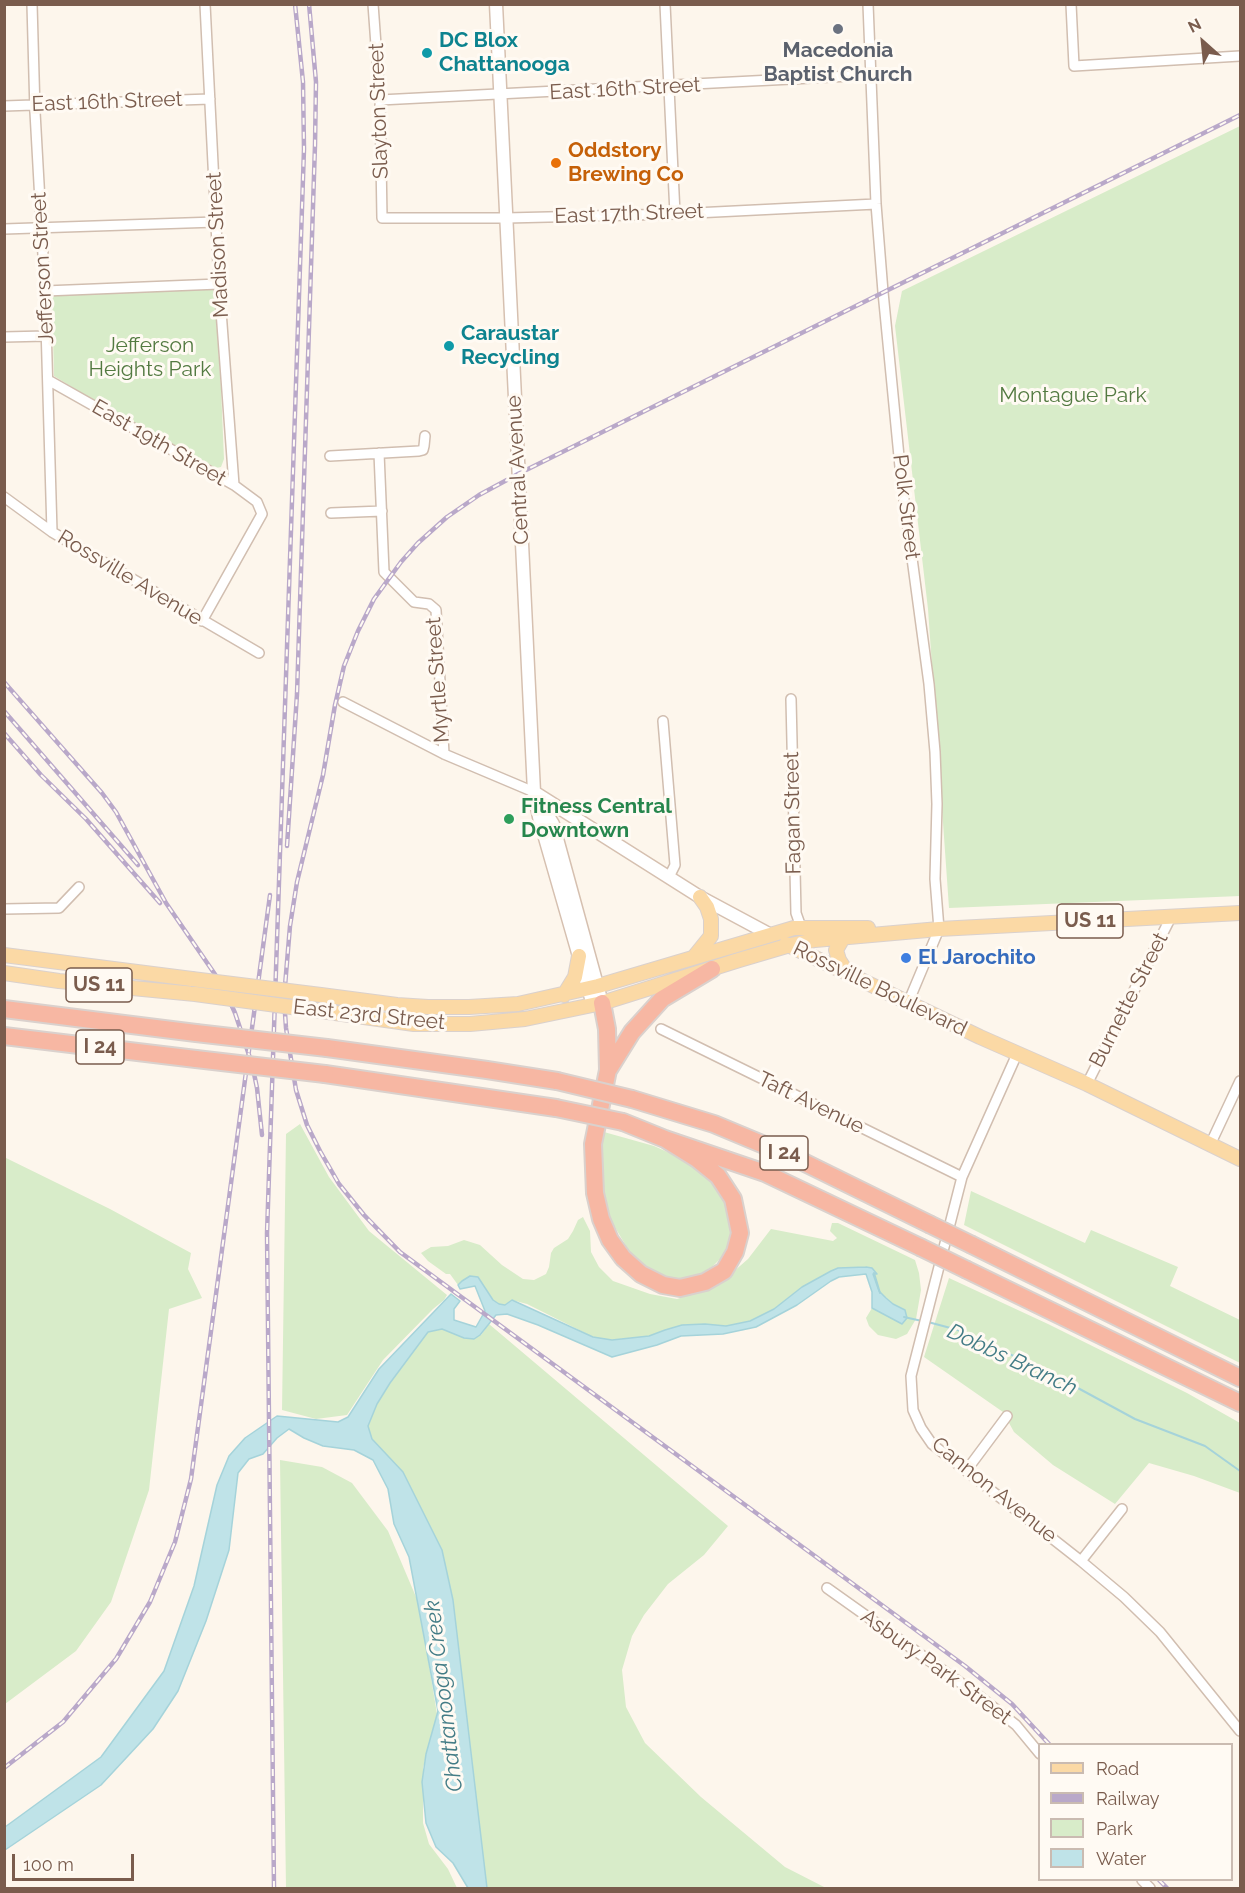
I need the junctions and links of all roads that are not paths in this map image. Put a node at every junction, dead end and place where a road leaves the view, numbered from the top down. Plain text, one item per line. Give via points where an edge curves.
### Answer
1 (32, 4) edge
2 (205, 4) edge
3 (374, 4) edge
4 (496, 4) edge
5 (665, 4) edge
6 (868, 4) edge
7 (1071, 4) edge
8 (1240, 56) edge
9 (870, 75) junction
10 (668, 87) junction
11 (500, 95) junction
12 (210, 99) junction
13 (380, 100) junction
14 (35, 104) junction
15 (4, 106) edge
16 (876, 204) junction
17 (675, 214) junction
18 (382, 218) joint
19 (506, 218) junction
20 (216, 222) junction
21 (41, 227) junction
22 (4, 229) edge
23 (219, 284) junction
24 (45, 291) junction
25 (46, 336) junction
26 (4, 337) edge
27 (48, 380) junction
28 (425, 436) dead end
29 (379, 453) junction
30 (330, 456) dead end
31 (234, 485) junction
32 (4, 497) edge
33 (381, 511) junction
34 (331, 513) dead end
35 (52, 532) junction
36 (202, 621) junction
37 (259, 653) dead end
38 (790, 699) dead end
39 (343, 702) dead end
40 (663, 721) dead end
41 (444, 754) junction
42 (534, 792) junction
43 (669, 877) junction
44 (79, 887) dead end
45 (700, 897) junction
46 (4, 909) edge
47 (1240, 913) edge
48 (1171, 917) junction
49 (801, 927) junction
50 (939, 929) junction
51 (769, 934) junction
52 (843, 938) junction
53 (790, 945) junction
54 (4, 955) edge
55 (579, 956) junction
56 (694, 957) junction
57 (712, 969) junction
58 (4, 973) edge
59 (848, 974) junction
60 (564, 995) junction
61 (595, 996) junction
62 (908, 1003) junction
63 (4, 1010) edge
64 (661, 1029) dead end
65 (4, 1036) edge
66 (1017, 1054) junction
67 (608, 1070) junction
68 (1240, 1082) edge
69 (1087, 1084) junction
70 (665, 1139) junction
71 (1210, 1145) junction
72 (1240, 1159) edge
73 (962, 1177) junction
74 (1184, 1375) junction
75 (1240, 1378) edge
76 (1240, 1402) edge
77 (1240, 1412) edge
78 (1007, 1416) dead end
79 (966, 1471) junction
80 (1122, 1509) dead end
81 (1081, 1561) junction
82 (827, 1588) dead end
83 (1240, 1731) edge
84 (1038, 1752) edge

1 - 14 street, Jefferson Street
2 - 12 street, Madison Street
3 - 13 street, Slayton Street
4 - 11 main road, Central Avenue
5 - 10 street
6 - 9 street, Polk Street
7 - 8 street via 1074,66
9 - 10 street, East 16th Street
9 - 16 street, Polk Street
10 - 11 street, East 16th Street
10 - 17 street
11 - 13 street, East 16th Street
11 - 19 main road, Central Avenue
12 - 14 street, East 16th Street
12 - 20 street, Madison Street
13 - 18 street, Slayton Street
14 - 15 street, East 16th Street
14 - 21 street, Jefferson Street
16 - 17 street, East 17th Street
16 - 50 street, Polk Street via 901,477 935,752
17 - 19 street, East 17th Street
18 - 19 street, East 17th Street
19 - 42 main road, Central Avenue
20 - 21 street
20 - 23 street, Madison Street
21 - 22 street
21 - 24 street, Jefferson Street
23 - 24 street
23 - 31 street, Madison Street
24 - 25 street, Jefferson Street
25 - 26 street
25 - 27 street, Jefferson Street
27 - 31 street, East 19th Street
27 - 35 street, Jefferson Street
28 - 29 street via 423,450
29 - 30 street
29 - 33 street, Myrtle Street
31 - 36 street, East 19th Street via 258,502 261,514
32 - 35 street, Rossville Avenue
33 - 34 street
33 - 41 street, Myrtle Street via 384,572 414,602 429,604 436,610
35 - 36 street, Rossville Avenue
36 - 37 street, Rossville Avenue
38 - 49 street, Fagan Street via 796,913
39 - 41 street
40 - 43 street via 675,865
41 - 42 street
42 - 43 main road, Rossville Boulevard
42 - 55 main road, Central Avenue
42 - 61 main road, Central Avenue via 553,824
43 - 45 main road, Rossville Boulevard
44 - 46 street via 59,908
45 - 51 main road, Rossville Boulevard
45 - 56 main road via 707,906 711,936
47 - 48 main road, East 23rd Street / US 11
48 - 50 main road, East 23rd Street / US 11
48 - 69 street, Burnette Street
49 - 50 main road, East 23rd Street / US 11
49 - 51 main road, East 23rd Street / US 11
50 - 52 main road, East 23rd Street / US 11
50 - 62 street, Polk Street
51 - 53 main road, Rossville Boulevard
51 - 56 main road, East 23rd Street / US 11
52 - 53 main road, East 23rd Street / US 11
52 - 59 main road via 836,950
53 - 57 main road, East 23rd Street / US 11
53 - 59 main road, Rossville Boulevard
54 - 60 main road, East 23rd Street / US 11, bridge via 398,1005 469,1007 518,1004
55 - 60 main road via 575,978
55 - 61 main road, Central Avenue
56 - 61 main road, East 23rd Street / US 11
57 - 61 main road, East 23rd Street / US 11
57 - 67 highway via 662,999 632,1032
58 - 61 main road, East 23rd Street / US 11, bridge via 414,1024 525,1019
59 - 62 main road, Rossville Boulevard
60 - 61 main road, East 23rd Street / US 11
61 - 67 highway via 607,1029
62 - 66 main road, Rossville Boulevard
63 - 75 highway, I 24, bridge via 487,1070 632,1099 714,1124 793,1156
64 - 73 street, Taft Avenue
65 - 70 highway, I 24, bridge via 325,1074 556,1108 623,1122
66 - 69 main road, Rossville Boulevard
66 - 73 street, Cannon Avenue
67 - 70 highway via 593,1143 595,1193 601,1219 623,1258 641,1274 680,1288 705,1282 724,1270 740,1233 733,1199 718,1176
68 - 71 street
69 - 71 main road, Rossville Boulevard
70 - 74 highway, I 24, bridge via 765,1173
71 - 72 main road, Rossville Boulevard
73 - 79 street, Cannon Avenue via 911,1376 914,1410 921,1428 932,1444
74 - 76 highway, I 24
74 - 77 highway
78 - 79 street
79 - 81 street, Cannon Avenue
80 - 81 street
81 - 83 street, Cannon Avenue via 1160,1632
82 - 84 street, Asbury Park Street via 979,1696 1016,1725

